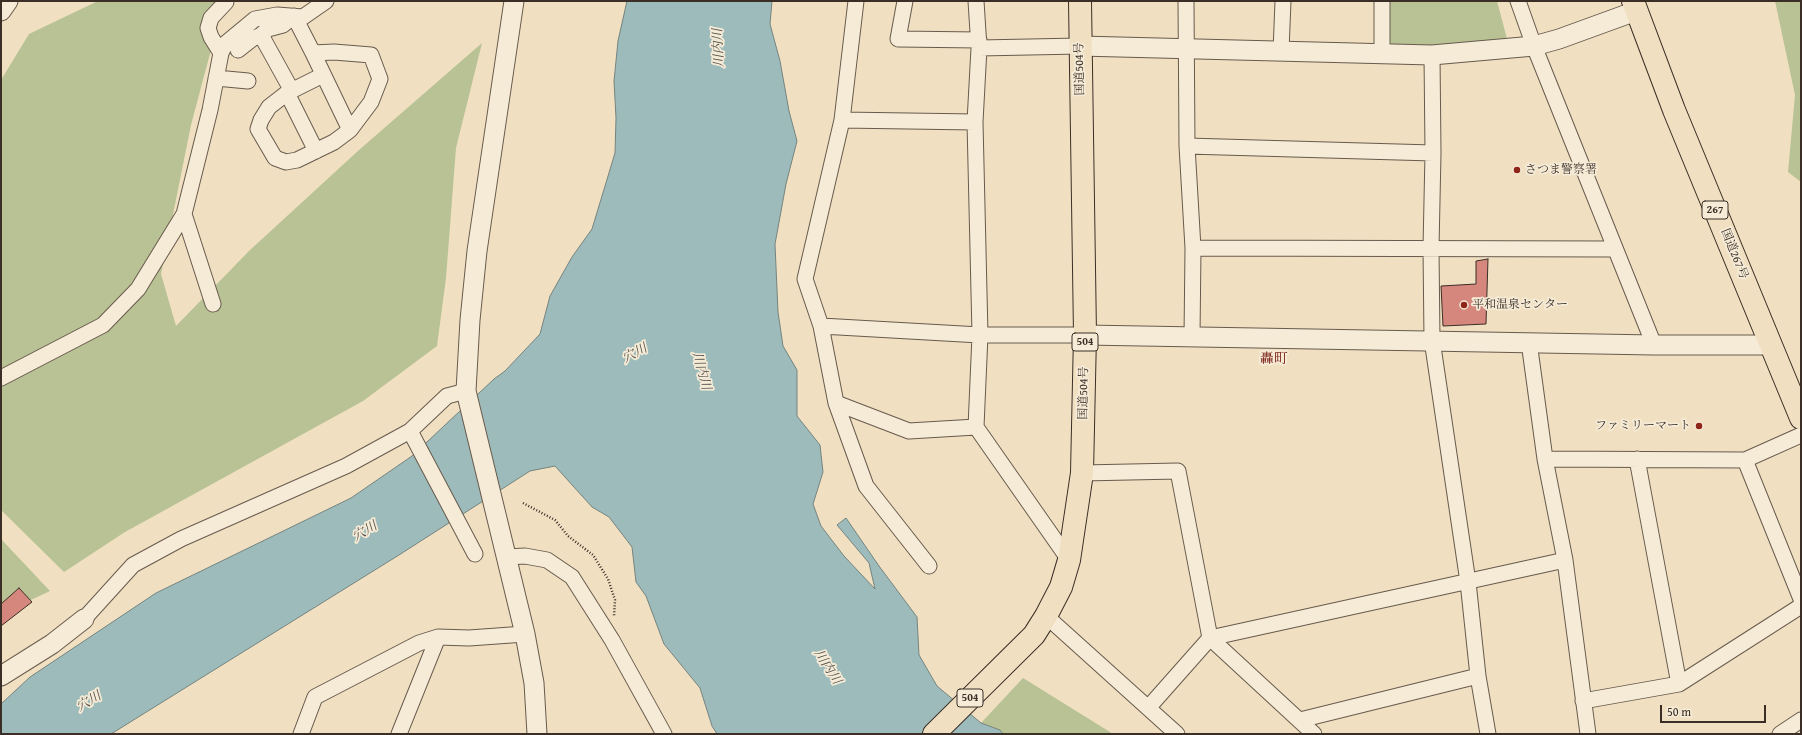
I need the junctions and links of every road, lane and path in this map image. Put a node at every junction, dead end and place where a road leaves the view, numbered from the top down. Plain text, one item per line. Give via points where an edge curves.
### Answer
1 (8, 1) edge
2 (514, 1) edge
3 (856, 1) edge
4 (905, 1) edge
5 (976, 1) edge
6 (1080, 1) edge
7 (1186, 1) edge
8 (1282, 1) edge
9 (1382, 1) edge
10 (1518, 1) edge
11 (226, 2) dead end
12 (321, 3) edge
13 (1634, 6) edge
14 (1, 11) edge
15 (294, 16) junction
16 (261, 36) junction
17 (979, 44) junction
18 (1080, 46) junction
19 (1534, 46) junction
20 (1185, 49) junction
21 (238, 50) dead end
22 (1281, 51) junction
23 (221, 53) junction
24 (313, 53) junction
25 (1382, 54) junction
26 (1432, 55) junction
27 (324, 74) junction
28 (216, 78) junction
29 (248, 81) dead end
30 (290, 92) junction
31 (842, 120) junction
32 (975, 122) junction
33 (350, 130) junction
34 (1187, 146) junction
35 (316, 151) junction
36 (1433, 153) junction
37 (184, 214) junction
38 (1193, 248) junction
39 (1431, 248) junction
40 (1615, 249) junction
41 (213, 304) dead end
42 (821, 326) junction
43 (980, 335) junction
44 (1085, 335) junction
45 (1192, 337) junction
46 (1432, 340) junction
47 (1529, 342) junction
48 (1654, 345) junction
49 (1771, 345) junction
50 (1, 378) edge
51 (466, 391) junction
52 (836, 403) junction
53 (1801, 418) edge
54 (976, 427) junction
55 (413, 435) junction
56 (1801, 435) edge
57 (1545, 459) junction
58 (1638, 459) junction
59 (1745, 460) junction
60 (1082, 473) junction
61 (523, 503) dead end
62 (475, 554) dead end
63 (507, 557) junction
64 (1069, 560) junction
65 (1564, 560) junction
66 (929, 566) dead end
67 (1468, 582) junction
68 (1801, 599) edge
69 (1801, 606) edge
70 (1046, 616) junction
71 (84, 619) joint
72 (525, 634) junction
73 (438, 637) junction
74 (1210, 638) junction
75 (612, 640) junction
76 (1, 676) edge
77 (1478, 676) junction
78 (1679, 684) junction
79 (1583, 701) junction
80 (1148, 708) junction
81 (1300, 720) junction
82 (1801, 720) edge
83 (301, 734) edge
84 (399, 734) edge
85 (537, 734) edge
86 (664, 734) edge
87 (934, 734) edge
88 (1176, 734) edge
89 (1314, 734) edge
90 (1488, 734) edge
91 (1588, 734) edge
92 (1780, 734) edge

1 - 14 street
2 - 51 street via 477,251
3 - 31 street
4 - 17 street via 898,39
5 - 17 street
6 - 18 highway, 国道504号 / 504
7 - 20 street
8 - 22 street
9 - 25 street
10 - 19 street
11 - 23 street via 210,18 208,28
12 - 15 street via 303,17
13 - 19 street via 1559,39
13 - 49 highway, 国道267号 / 267
15 - 16 street via 283,25 268,29
15 - 23 street via 277,15 255,19 226,44
15 - 24 street
16 - 21 street
16 - 30 street
17 - 18 street
17 - 32 street
18 - 20 street
18 - 44 highway, 国道504号 / 504
19 - 26 street
19 - 40 street
20 - 22 street
20 - 34 street
22 - 25 street
23 - 28 street
24 - 27 street
24 - 33 street via 371,55 380,79 371,102
25 - 26 street
26 - 36 street
27 - 30 street
27 - 33 street
28 - 29 street
28 - 37 street
30 - 35 street
30 - 35 street via 268,107 258,128 275,158 286,162
31 - 32 street
31 - 42 street via 805,279
32 - 43 street
33 - 35 street
34 - 36 street
34 - 38 street
36 - 39 street
37 - 41 street
37 - 50 street via 138,289 103,325
38 - 39 street
38 - 45 street
39 - 40 street
39 - 46 street
40 - 48 street
42 - 43 street
42 - 52 street
43 - 44 street
43 - 54 street
44 - 45 street
44 - 60 highway, 国道504号 / 504
45 - 46 street
46 - 47 street
46 - 67 street
47 - 48 street
47 - 57 street
48 - 49 street
49 - 53 highway, 国道267号 / 267
51 - 55 street via 448,396
51 - 63 street
52 - 54 street via 910,431
52 - 66 street via 866,486
54 - 64 street
55 - 62 street
55 - 71 street via 181,539 133,565
56 - 59 street
57 - 58 street
57 - 65 street
58 - 59 street
58 - 78 street
59 - 68 street
60 - 64 highway, 国道504号 / 504
60 - 74 street via 1178,470
61 - 75 path via 555,520 568,536 592,555 608,579 615,600
63 - 72 street
63 - 75 street via 525,556 547,560 572,577
64 - 70 highway, 国道504号 / 504 via 1061,587
65 - 67 street
65 - 79 street
67 - 74 street
67 - 77 street
69 - 78 street
70 - 80 street
70 - 87 highway, 国道504号 / 504 via 1034,635
71 - 76 street via 52,644
72 - 73 street via 469,638
72 - 85 street via 534,683
73 - 83 street via 419,643 315,697
73 - 84 street
74 - 80 street
74 - 81 street
75 - 86 street
77 - 81 street
77 - 90 street
78 - 79 street
79 - 91 street
80 - 88 street
81 - 89 street
82 - 92 street

